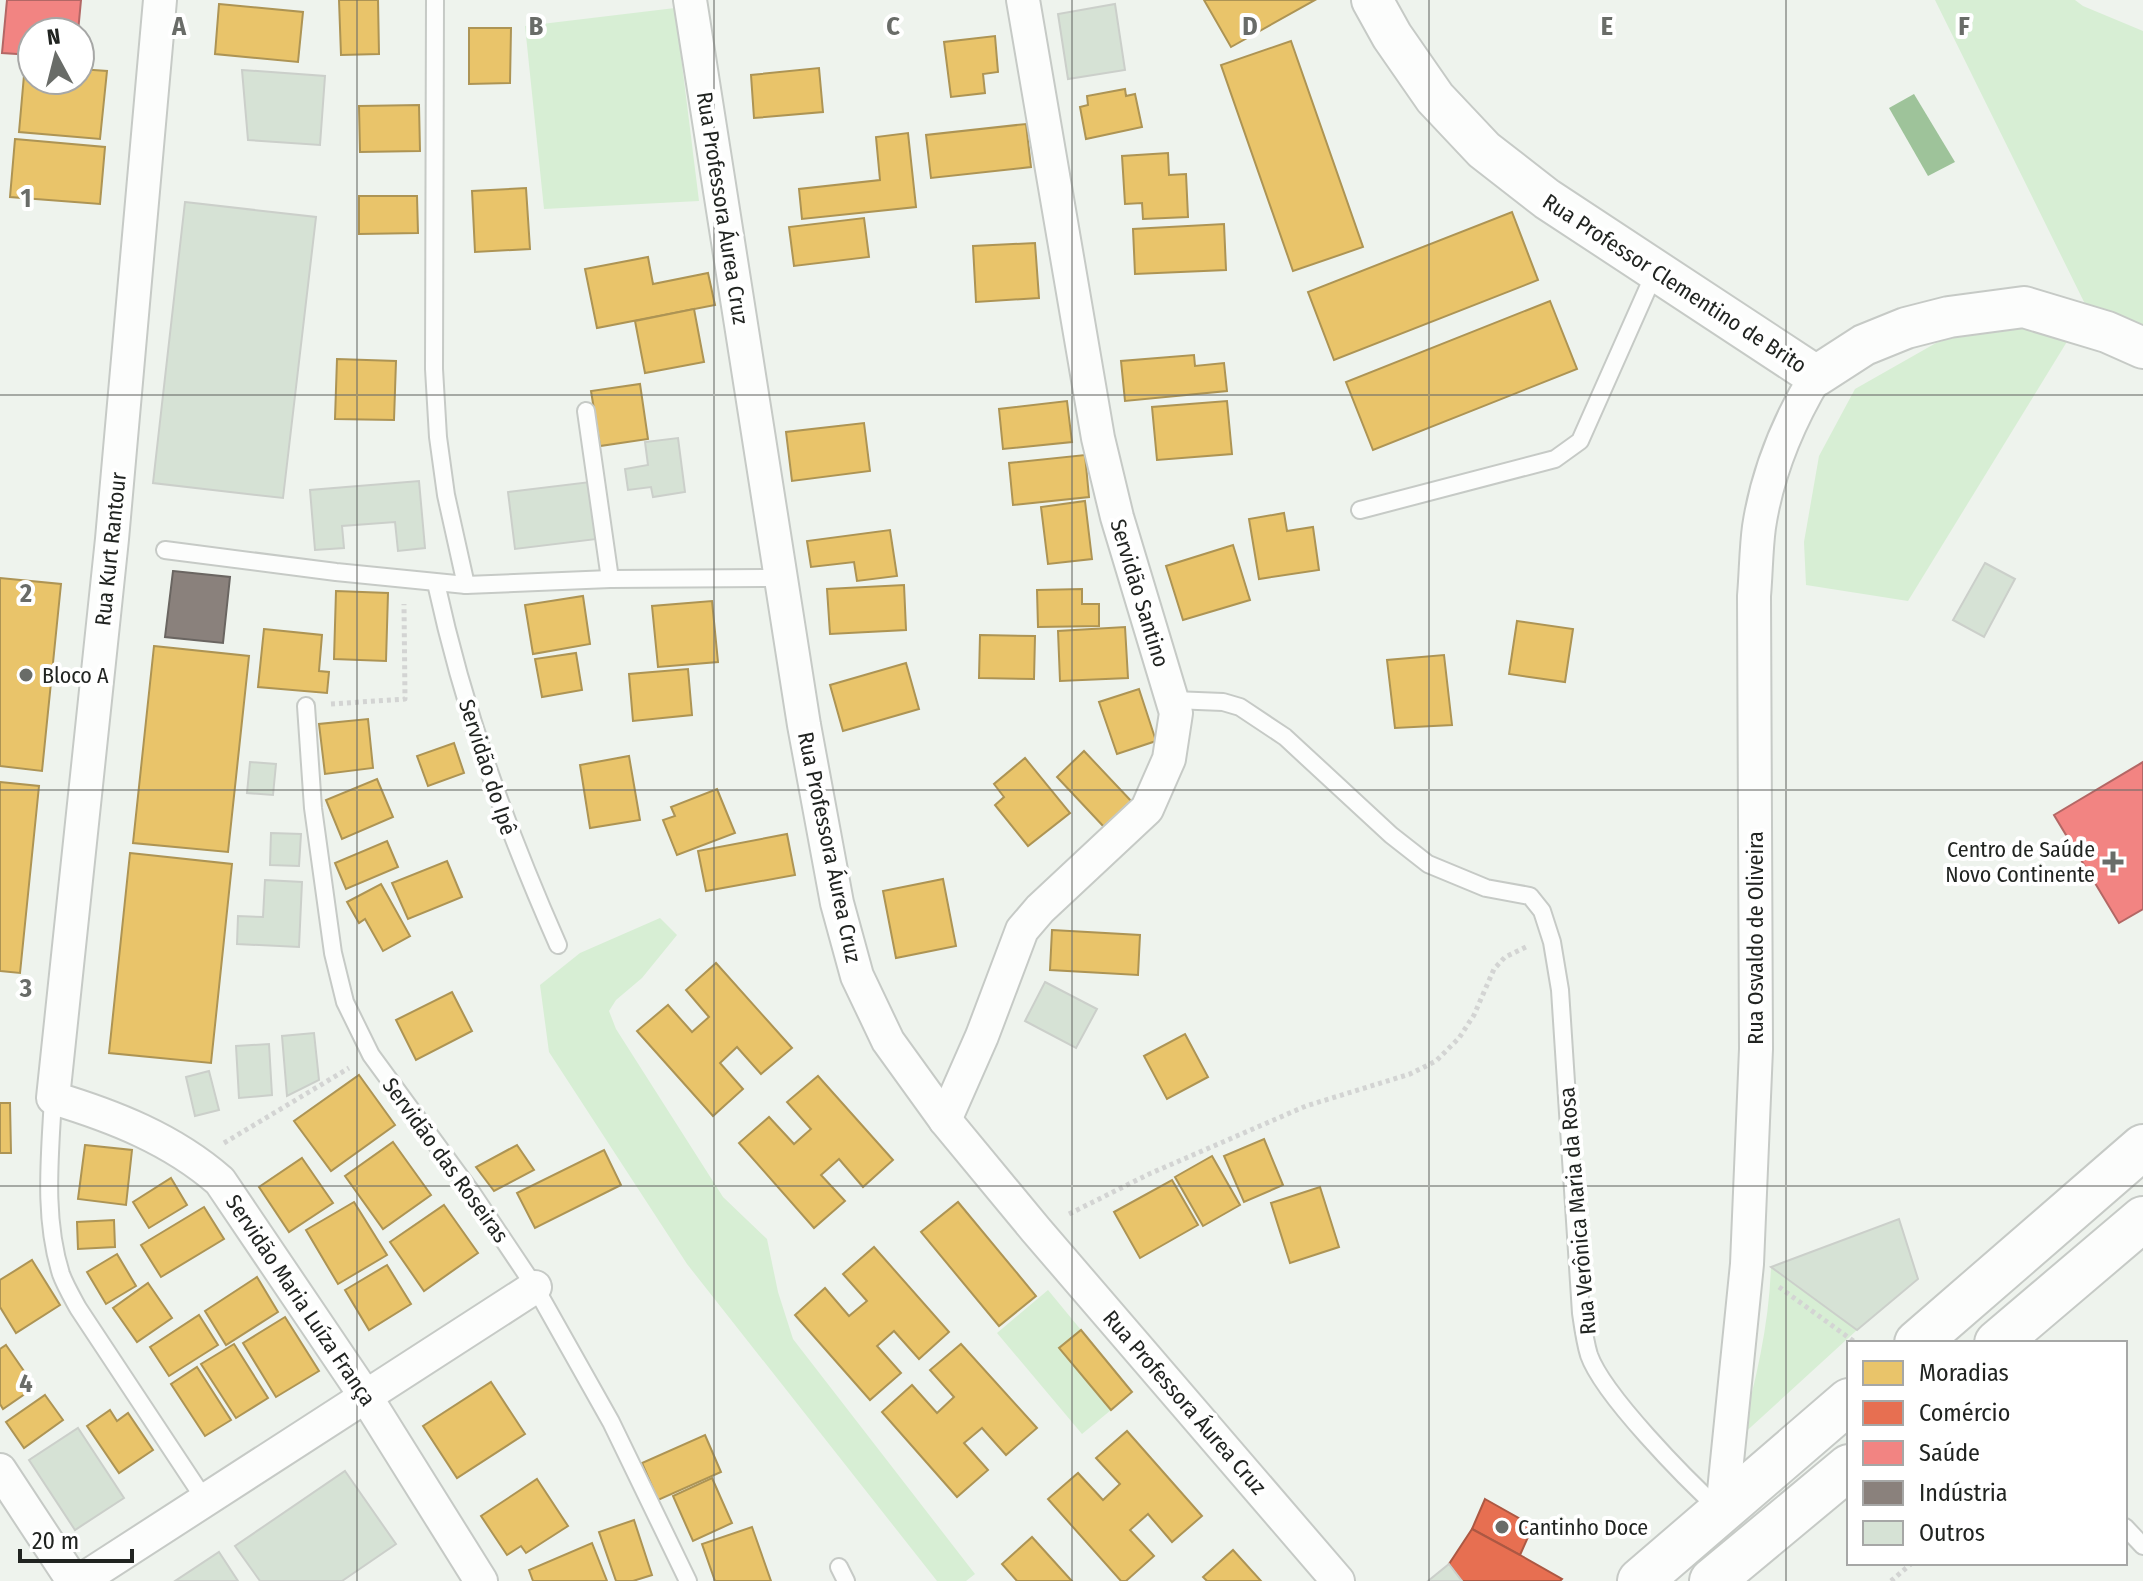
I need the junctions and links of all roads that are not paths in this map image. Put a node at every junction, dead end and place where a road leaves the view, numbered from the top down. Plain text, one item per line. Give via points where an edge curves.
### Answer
1 (160, 0) edge
2 (435, 0) edge
3 (690, 0) edge
4 (1023, 0) edge
5 (1372, 0) edge
6 (1656, 270) junction
7 (2143, 348) edge
8 (1816, 376) junction
9 (586, 411) dead end
10 (1360, 510) dead end
11 (165, 550) dead end
12 (782, 578) junction
13 (610, 579) junction
14 (436, 583) junction
15 (466, 585) junction
16 (1173, 700) junction
17 (306, 706) road end
18 (558, 945) dead end
19 (53, 1098) junction
20 (945, 1120) junction
21 (2143, 1147) edge
22 (2137, 1235) edge
23 (535, 1287) junction
24 (1919, 1341) edge
25 (2000, 1341) edge
26 (366, 1397) junction
27 (1847, 1403) edge
28 (1847, 1469) edge
29 (0, 1470) edge
30 (205, 1500) junction
31 (1722, 1511) junction
32 (2127, 1529) edge
33 (2143, 1546) edge
34 (73, 1581) edge
35 (80, 1581) edge
36 (481, 1581) edge
37 (688, 1581) edge
38 (1338, 1581) edge
39 (1640, 1581) edge
40 (1712, 1581) edge

1 - 19 street, Rua Kurt Rantour via 111,551
2 - 15 lane via 434,369 446,495
3 - 12 street, Rua Professora Áurea Cruz
4 - 16 street, Servidão Santino via 1098,438
5 - 6 street, Rua Professor Clementino de Brito via 1435,98 1484,150 1547,199
6 - 8 street, Rua Professor Clementino de Brito
6 - 10 lane via 1580,441 1555,459
7 - 8 street, Rua Professor Clementino de Brito via 2024,307 1906,328 1864,345
8 - 31 street, Rua Osvaldo de Oliveira via 1774,467 1759,526 1754,596 1756,1049 1747,1264
9 - 13 lane
11 - 14 lane
12 - 13 lane
12 - 20 street, Rua Professora Áurea Cruz via 804,725 851,958 888,1041
13 - 15 lane
14 - 15 lane
14 - 18 lane, Servidão do Ipê via 480,747
16 - 20 street, Servidão Santino via 1169,759 1147,809 1022,930
16 - 31 lane, Rua Verônica Maria da Rosa via 1240,707 1285,737 1428,864 1486,888 1530,896 1542,911 1560,990 1581,1313 1590,1357 1637,1422
17 - 23 lane, Servidão das Roseiras via 313,808 345,1002 371,1055
19 - 26 street, Servidão Maria Luíza França via 171,1144 220,1181
19 - 30 lane via 49,1189 62,1277
20 - 38 street, Rua Professora Áurea Cruz
21 - 24 main road
22 - 25 main road
23 - 26 street
23 - 37 lane, Servidão das Roseiras via 611,1422
26 - 30 street
26 - 36 street, Servidão Maria Luíza França
27 - 31 main road
28 - 40 main road
29 - 34 street
30 - 35 street
31 - 39 main road
32 - 33 lane

